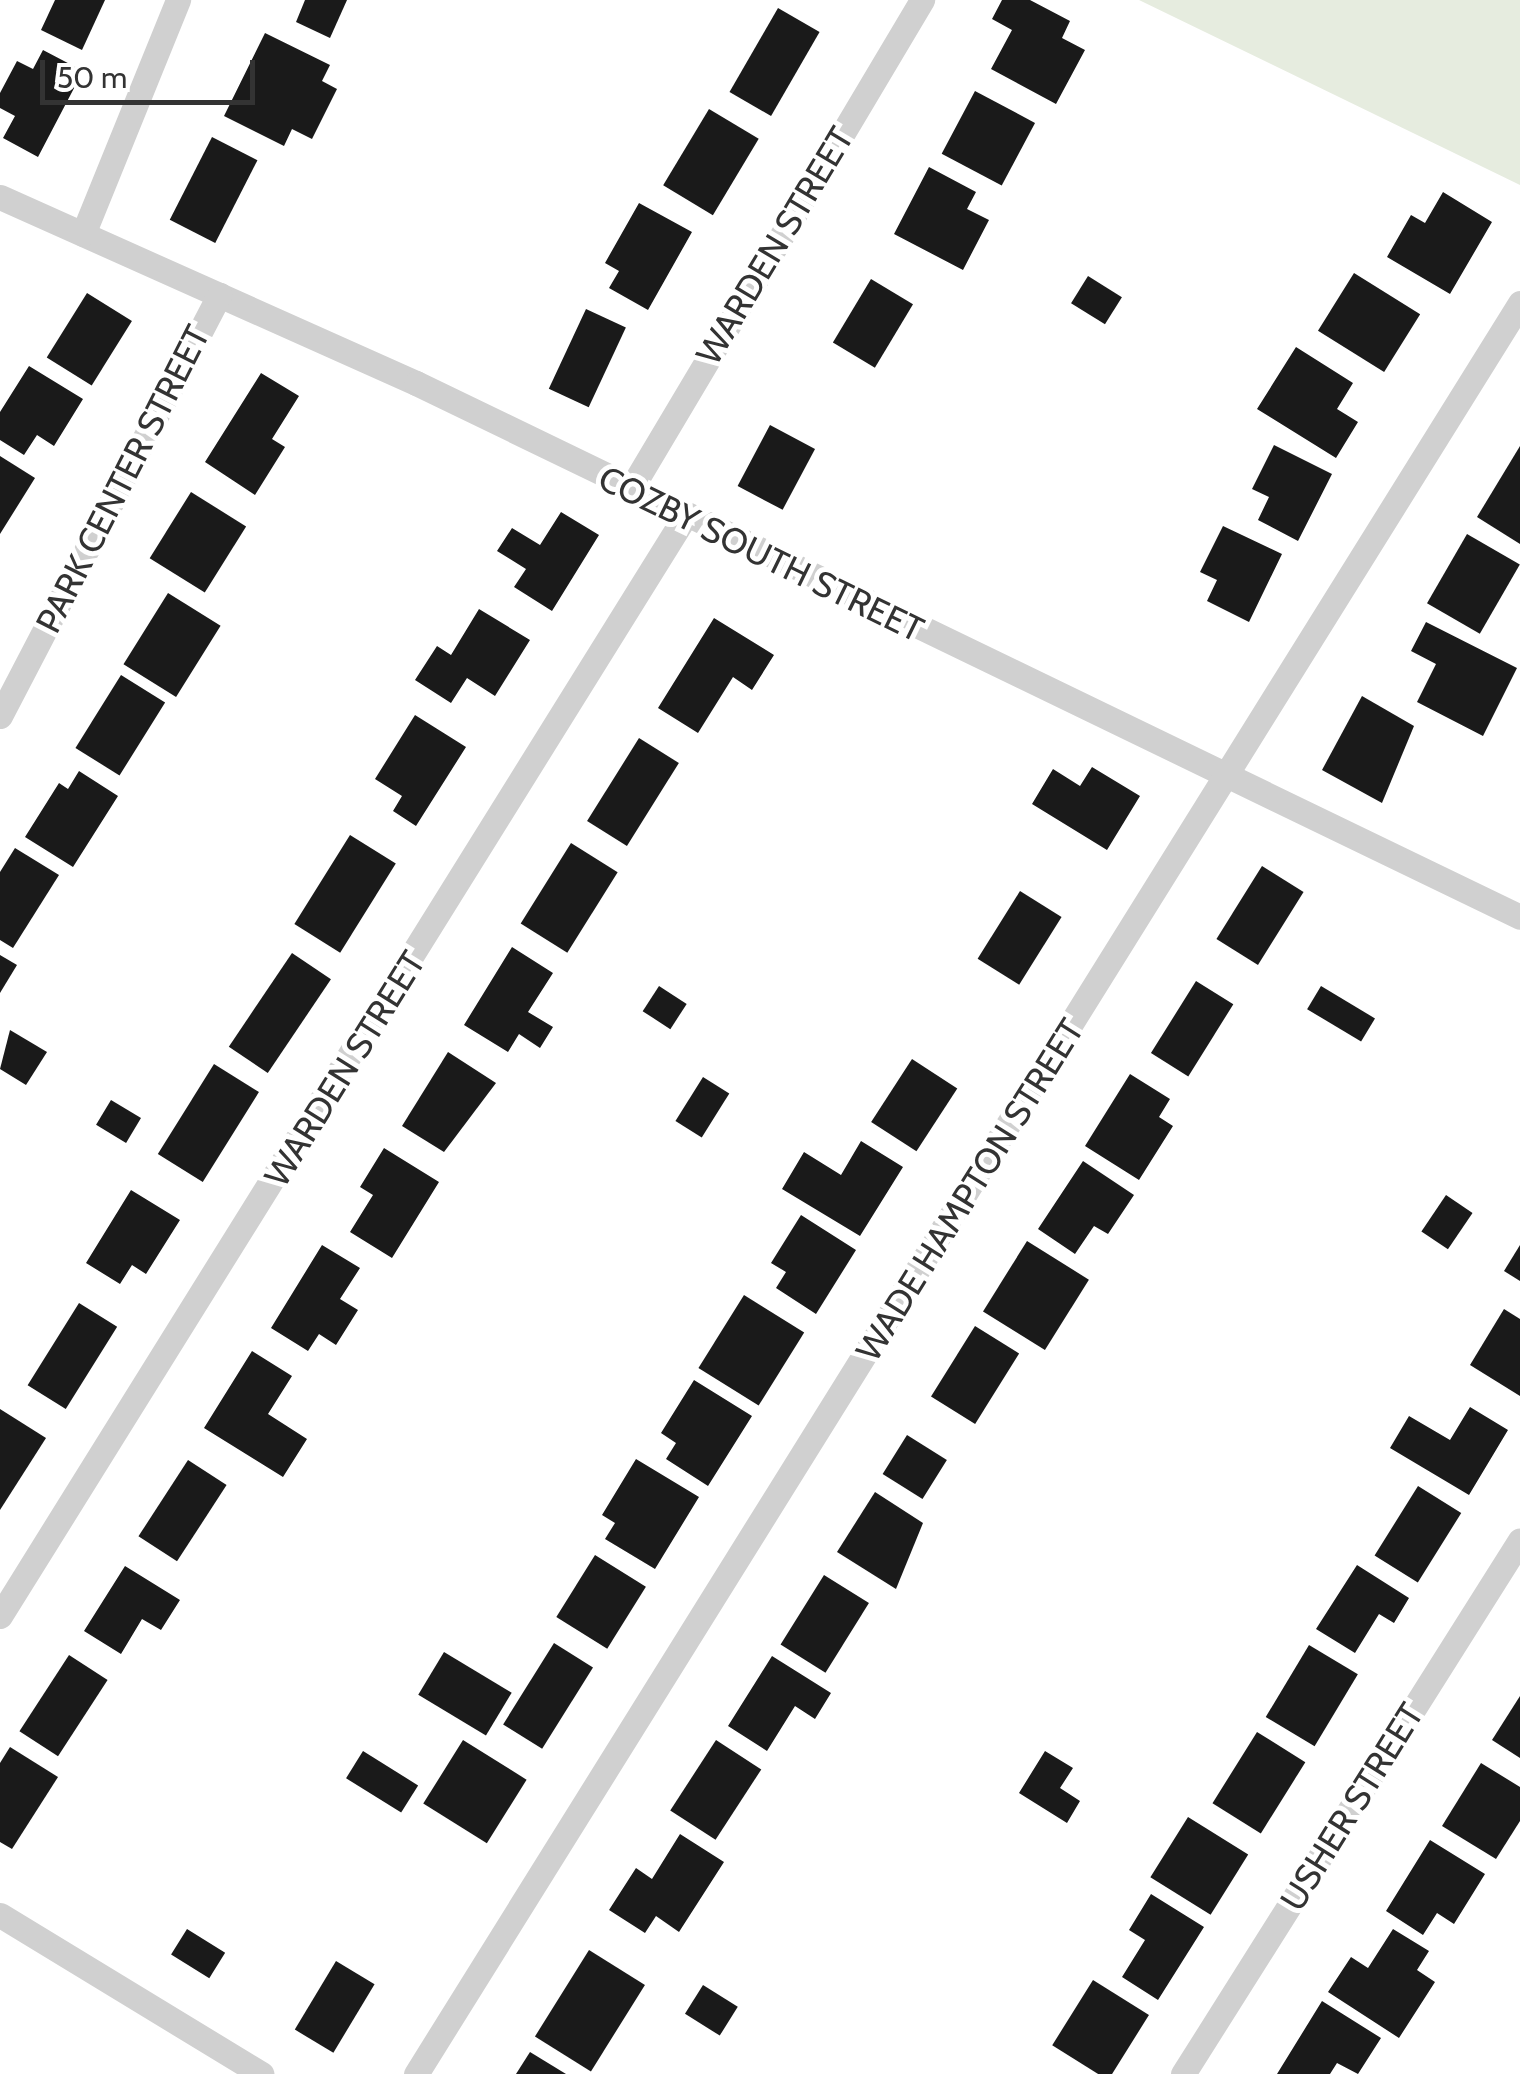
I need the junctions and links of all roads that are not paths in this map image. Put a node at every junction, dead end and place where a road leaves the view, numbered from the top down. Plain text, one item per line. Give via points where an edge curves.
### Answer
1 (178, 0) edge
2 (922, 0) edge
3 (0, 197) edge
4 (83, 234) junction
5 (219, 295) junction
6 (1520, 302) edge
7 (629, 492) junction
8 (684, 518) junction
9 (0, 716) edge
10 (1229, 777) junction
11 (1520, 917) edge
12 (1520, 1540) edge
13 (0, 1616) edge
14 (0, 1916) edge
15 (261, 2074) edge
16 (416, 2074) edge
17 (1183, 2074) edge

1 - 4 street
2 - 7 street, WARDEN STREET
3 - 4 street, COZBY SOUTH STREET
4 - 5 street, COZBY SOUTH STREET
5 - 7 street, COZBY SOUTH STREET
5 - 9 street, PARK CENTER STREET
6 - 10 street, WADE HAMPTON STREET
7 - 8 street, COZBY SOUTH STREET
8 - 10 street, COZBY SOUTH STREET
8 - 13 street, WARDEN STREET
10 - 11 street, COZBY SOUTH STREET
10 - 16 street, WADE HAMPTON STREET
12 - 17 street, USHER STREET
14 - 15 street

